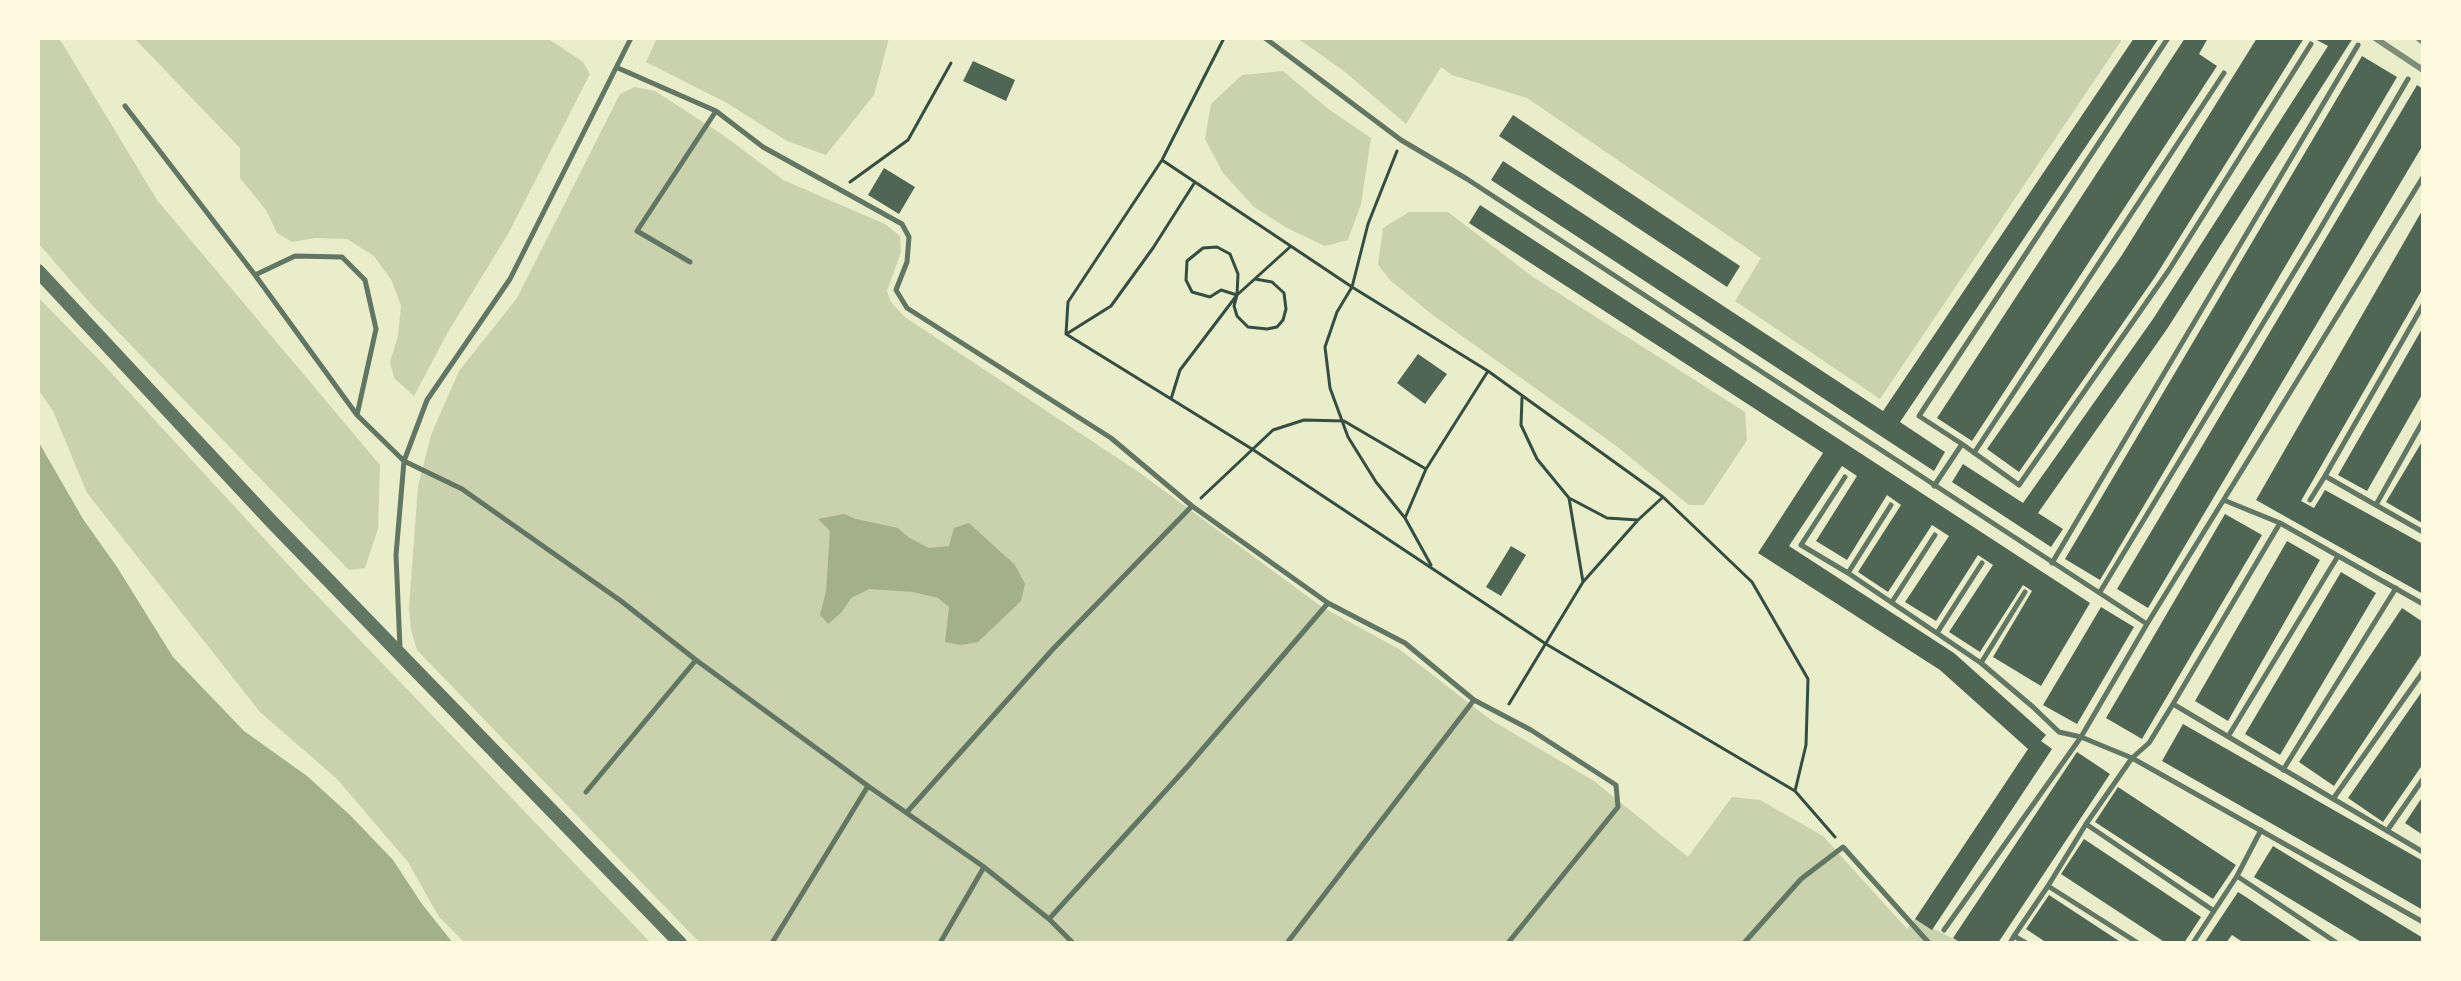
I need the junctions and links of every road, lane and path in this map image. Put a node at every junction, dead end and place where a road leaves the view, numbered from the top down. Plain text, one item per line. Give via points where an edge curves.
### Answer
1 (631, 38) edge
2 (1224, 38) edge
3 (1265, 38) edge
4 (2168, 38) edge
5 (2311, 44) dead end
6 (2358, 45) dead end
7 (951, 63) dead end
8 (618, 68) junction
9 (2224, 73) dead end
10 (2408, 79) dead end
11 (125, 106) dead end
12 (716, 111) junction
13 (1401, 140) junction
14 (1162, 160) junction
15 (2423, 177) edge
16 (1195, 182) junction
17 (841, 189) junction
18 (1291, 246) junction
19 (690, 262) dead end
20 (38, 271) edge
21 (255, 275) junction
22 (1255, 279) junction
23 (1352, 287) junction
24 (1237, 295) junction
25 (2423, 305) edge
26 (1066, 334) junction
27 (1488, 371) junction
28 (1522, 395) junction
29 (1171, 399) junction
30 (357, 415) junction
31 (1344, 421) junction
32 (2423, 421) edge
33 (1962, 444) junction
34 (1252, 449) junction
35 (1974, 454) junction
36 (404, 461) junction
37 (1426, 469) junction
38 (2325, 476) junction
39 (1845, 477) dead end
40 (1934, 486) junction
41 (1663, 497) junction
42 (1569, 498) junction
43 (2226, 500) junction
44 (2310, 500) dead end
45 (2377, 503) junction
46 (1891, 505) dead end
47 (1192, 506) junction
48 (1405, 518) junction
49 (1638, 520) junction
50 (2280, 523) junction
51 (2423, 532) edge
52 (1935, 535) dead end
53 (2338, 556) junction
54 (1982, 563) dead end
55 (2052, 563) junction
56 (1432, 569) junction
57 (1848, 573) junction
58 (1583, 582) junction
59 (2396, 588) junction
60 (2025, 592) dead end
61 (2100, 592) junction
62 (1892, 602) junction
63 (1328, 603) junction
64 (2423, 604) edge
65 (2147, 624) junction
66 (1937, 633) junction
67 (1546, 644) junction
68 (400, 653) junction
69 (696, 660) junction
70 (1981, 663) junction
71 (2423, 672) edge
72 (1474, 700) junction
73 (2173, 704) junction
74 (1503, 714) junction
75 (2229, 735) junction
76 (2081, 737) junction
77 (2132, 758) junction
78 (2283, 770) junction
79 (2423, 779) edge
80 (868, 786) junction
81 (1795, 791) junction
82 (586, 792) dead end
83 (2333, 799) junction
84 (907, 812) junction
85 (2086, 824) junction
86 (2261, 830) junction
87 (2387, 831) junction
88 (1843, 847) junction
89 (2423, 852) edge
90 (984, 867) junction
91 (2237, 876) junction
92 (2048, 886) junction
93 (2214, 911) junction
94 (1049, 919) junction
95 (2423, 922) edge
96 (1944, 930) dead end
97 (2014, 936) junction
98 (680, 943) edge
99 (772, 943) edge
100 (940, 943) edge
101 (1073, 943) edge
102 (1287, 943) edge
103 (1508, 943) edge
104 (1744, 943) edge
105 (1929, 943) edge
106 (2010, 943) edge
107 (2026, 943) edge
108 (2138, 943) edge
109 (2193, 943) edge
110 (2337, 943) edge

1 - 8 lane
2 - 14 path
3 - 13 lane
4 - 33 lane via 1919,416
5 - 35 lane via 2169,270 2019,485
6 - 55 lane
7 - 17 path via 908,140
8 - 12 lane
8 - 36 lane via 510,279 427,400
9 - 35 lane
10 - 61 lane
11 - 21 lane
12 - 17 lane via 763,147
12 - 19 lane via 637,231
13 - 23 path via 1368,224
13 - 40 lane
14 - 16 path
14 - 26 path via 1068,302
15 - 43 lane
16 - 18 path
16 - 26 path via 1111,306
17 - 47 lane via 902,224 909,237 907,262 896,290 907,308 1111,438
18 - 22 path
18 - 23 path
20 - 68 street
21 - 30 lane
21 - 30 lane via 295,256 342,257 365,280 376,329
22 - 24 path
22 - 24 path via 1272,282 1284,293 1286,309 1277,327 1248,327 1237,316
23 - 27 path
23 - 31 path via 1325,347 1330,388
24 - 24 path via 1238,274 1230,254 1210,246 1187,261 1186,280 1192,292
24 - 29 path via 1180,370
25 - 38 lane
26 - 29 path
27 - 28 path
27 - 37 path
28 - 41 path
28 - 42 path via 1521,425 1537,459
29 - 34 path
30 - 36 lane
31 - 34 path via 1304,420 1273,430
31 - 37 path
31 - 48 path via 1376,482
32 - 45 lane
33 - 35 lane
33 - 40 lane
34 - 47 path
34 - 56 path
36 - 68 lane via 396,555
36 - 69 lane via 462,489
37 - 48 path
38 - 44 lane
38 - 45 lane
39 - 57 lane via 1801,545
40 - 55 lane
41 - 49 path
41 - 81 path via 1752,582 1808,679 1806,745
42 - 49 path via 1607,518
42 - 58 path
43 - 50 lane
43 - 65 lane
45 - 51 lane
46 - 57 lane
47 - 63 lane
47 - 84 lane via 1053,649
48 - 56 path
49 - 58 path
50 - 53 lane
50 - 73 lane
52 - 62 lane
53 - 59 lane
53 - 75 lane
54 - 66 lane
55 - 61 lane
56 - 67 path
57 - 62 lane
58 - 67 path
59 - 64 lane
59 - 78 lane
60 - 70 lane
61 - 65 lane
62 - 66 lane
63 - 72 lane via 1405,643
63 - 94 lane
65 - 76 lane
66 - 70 lane
67 - 74 path
67 - 81 path
68 - 98 street
69 - 80 lane
69 - 82 lane
70 - 76 lane via 2059,732
71 - 83 lane
72 - 74 lane
72 - 102 lane
73 - 75 lane
73 - 77 lane via 2149,743
74 - 103 lane via 1616,785 1618,807
75 - 78 lane
76 - 77 lane
76 - 96 lane
77 - 85 lane
77 - 86 lane
78 - 83 lane
79 - 87 lane
80 - 84 lane
80 - 99 lane
81 - 88 path
83 - 87 lane
84 - 90 lane
85 - 92 lane
85 - 93 lane
86 - 91 lane
86 - 95 lane
87 - 89 lane
88 - 104 lane via 1801,879
88 - 105 lane
90 - 94 lane
90 - 100 lane
91 - 93 lane
91 - 110 lane
92 - 97 lane
92 - 108 lane
93 - 109 lane
94 - 101 lane
97 - 106 lane
97 - 107 lane

